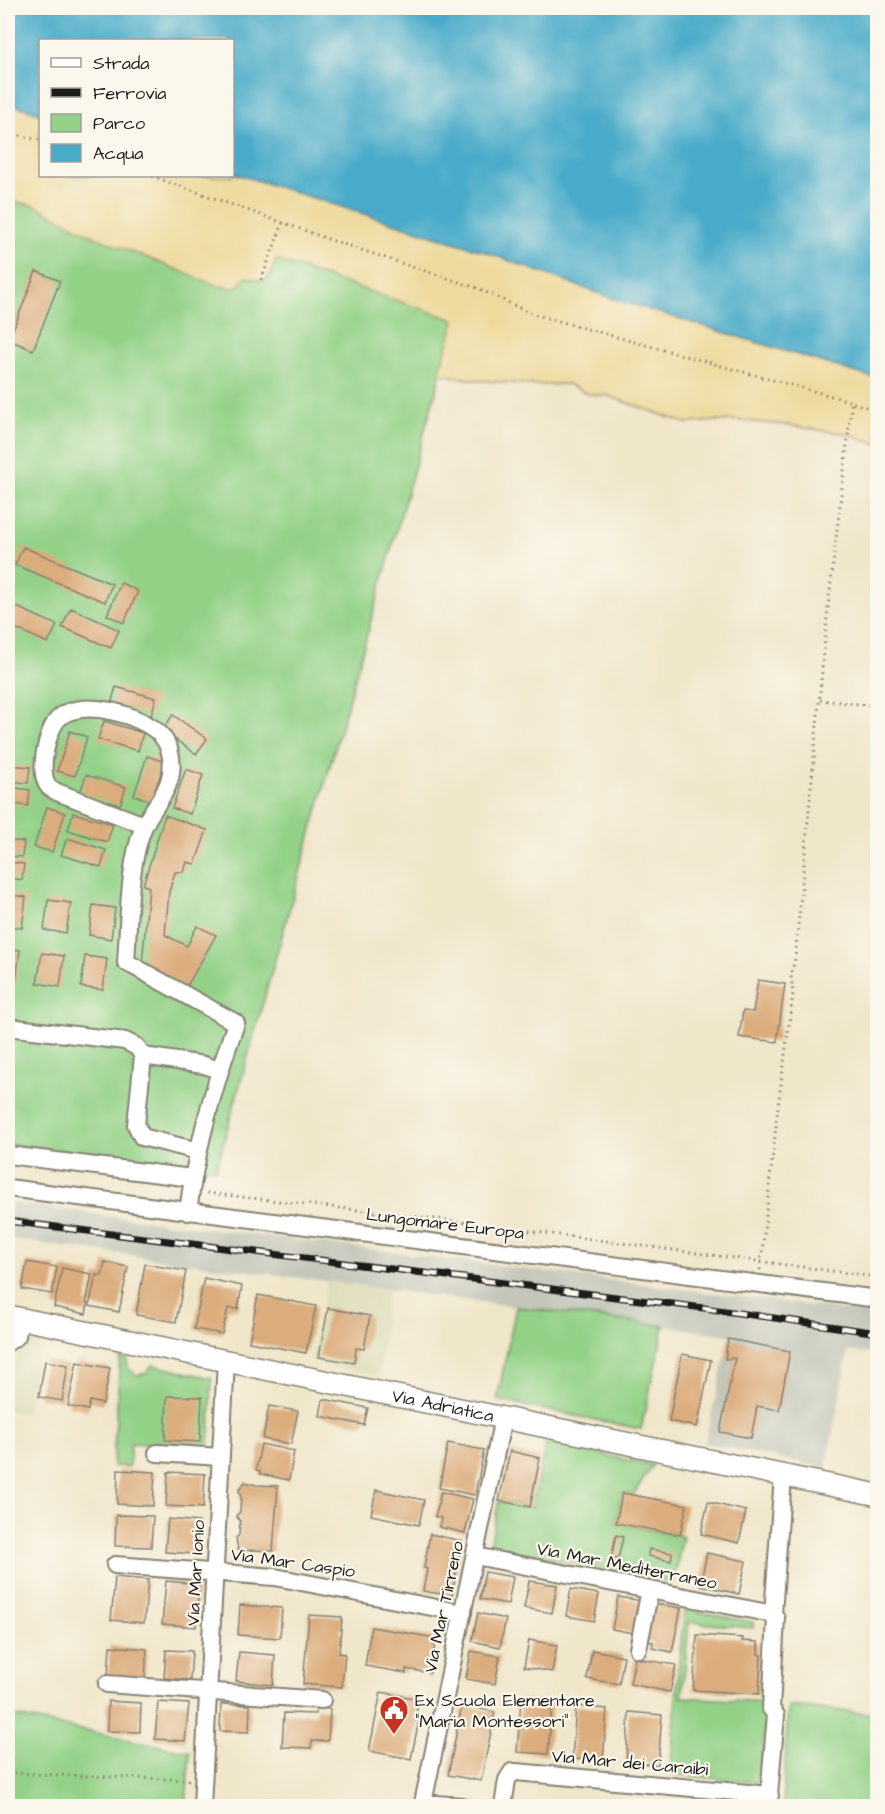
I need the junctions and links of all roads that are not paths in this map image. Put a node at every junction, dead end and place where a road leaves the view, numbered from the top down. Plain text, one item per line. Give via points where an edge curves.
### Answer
1 (144, 825) junction
2 (8, 1027) edge
3 (143, 1056) junction
4 (219, 1070) junction
5 (198, 1150) junction
6 (8, 1155) edge
7 (192, 1178) junction
8 (8, 1188) edge
9 (188, 1212) junction
10 (878, 1299) edge
11 (14, 1318) edge
12 (8, 1342) edge
13 (226, 1361) junction
14 (503, 1418) junction
15 (157, 1453) dead end
16 (221, 1457) junction
17 (783, 1476) junction
18 (878, 1495) edge
19 (475, 1556) junction
20 (115, 1565) dead end
21 (215, 1572) junction
22 (650, 1590) junction
23 (463, 1613) junction
24 (773, 1614) junction
25 (638, 1649) dead end
26 (106, 1684) dead end
27 (209, 1691) junction
28 (322, 1700) dead end
29 (769, 1801) edge
30 (422, 1805) edge
31 (201, 1806) edge
32 (462, 1806) edge
33 (503, 1806) edge

1 - 1 street via 48,786 44,759 58,718 90,708 117,712 160,734 172,759 171,776
1 - 4 street via 135,857 126,962 236,1023
2 - 3 street via 125,1041 137,1047
3 - 4 street
3 - 5 street via 136,1125 142,1137
4 - 5 street
5 - 7 street
6 - 7 street
7 - 9 street
8 - 9 street, Lungomare Europa
9 - 10 street, Lungomare Europa
11 - 12 street via 16,1335
11 - 13 main road, Via Adriatica
13 - 14 main road, Via Adriatica
13 - 16 street, Via Mar Ionio
14 - 17 main road, Via Adriatica
14 - 19 street, Via Mar Tirreno
15 - 16 street
16 - 21 street, Via Mar Ionio
17 - 18 main road, Via Adriatica
17 - 24 street
19 - 22 street, Via Mar Mediterraneo
19 - 23 street, Via Mar Tirreno
20 - 21 street, Via Mar Caspio
21 - 23 street, Via Mar Caspio via 275,1577
21 - 27 street, Via Mar Ionio
22 - 24 street, Via Mar Mediterraneo
22 - 25 street
23 - 30 street, Via Mar Tirreno
24 - 29 street via 776,1618 771,1709 776,1715
26 - 27 street
27 - 28 street
27 - 31 street, Via Mar Ionio
29 - 33 street, Via Mar dei Caraibi via 512,1772
30 - 32 street

